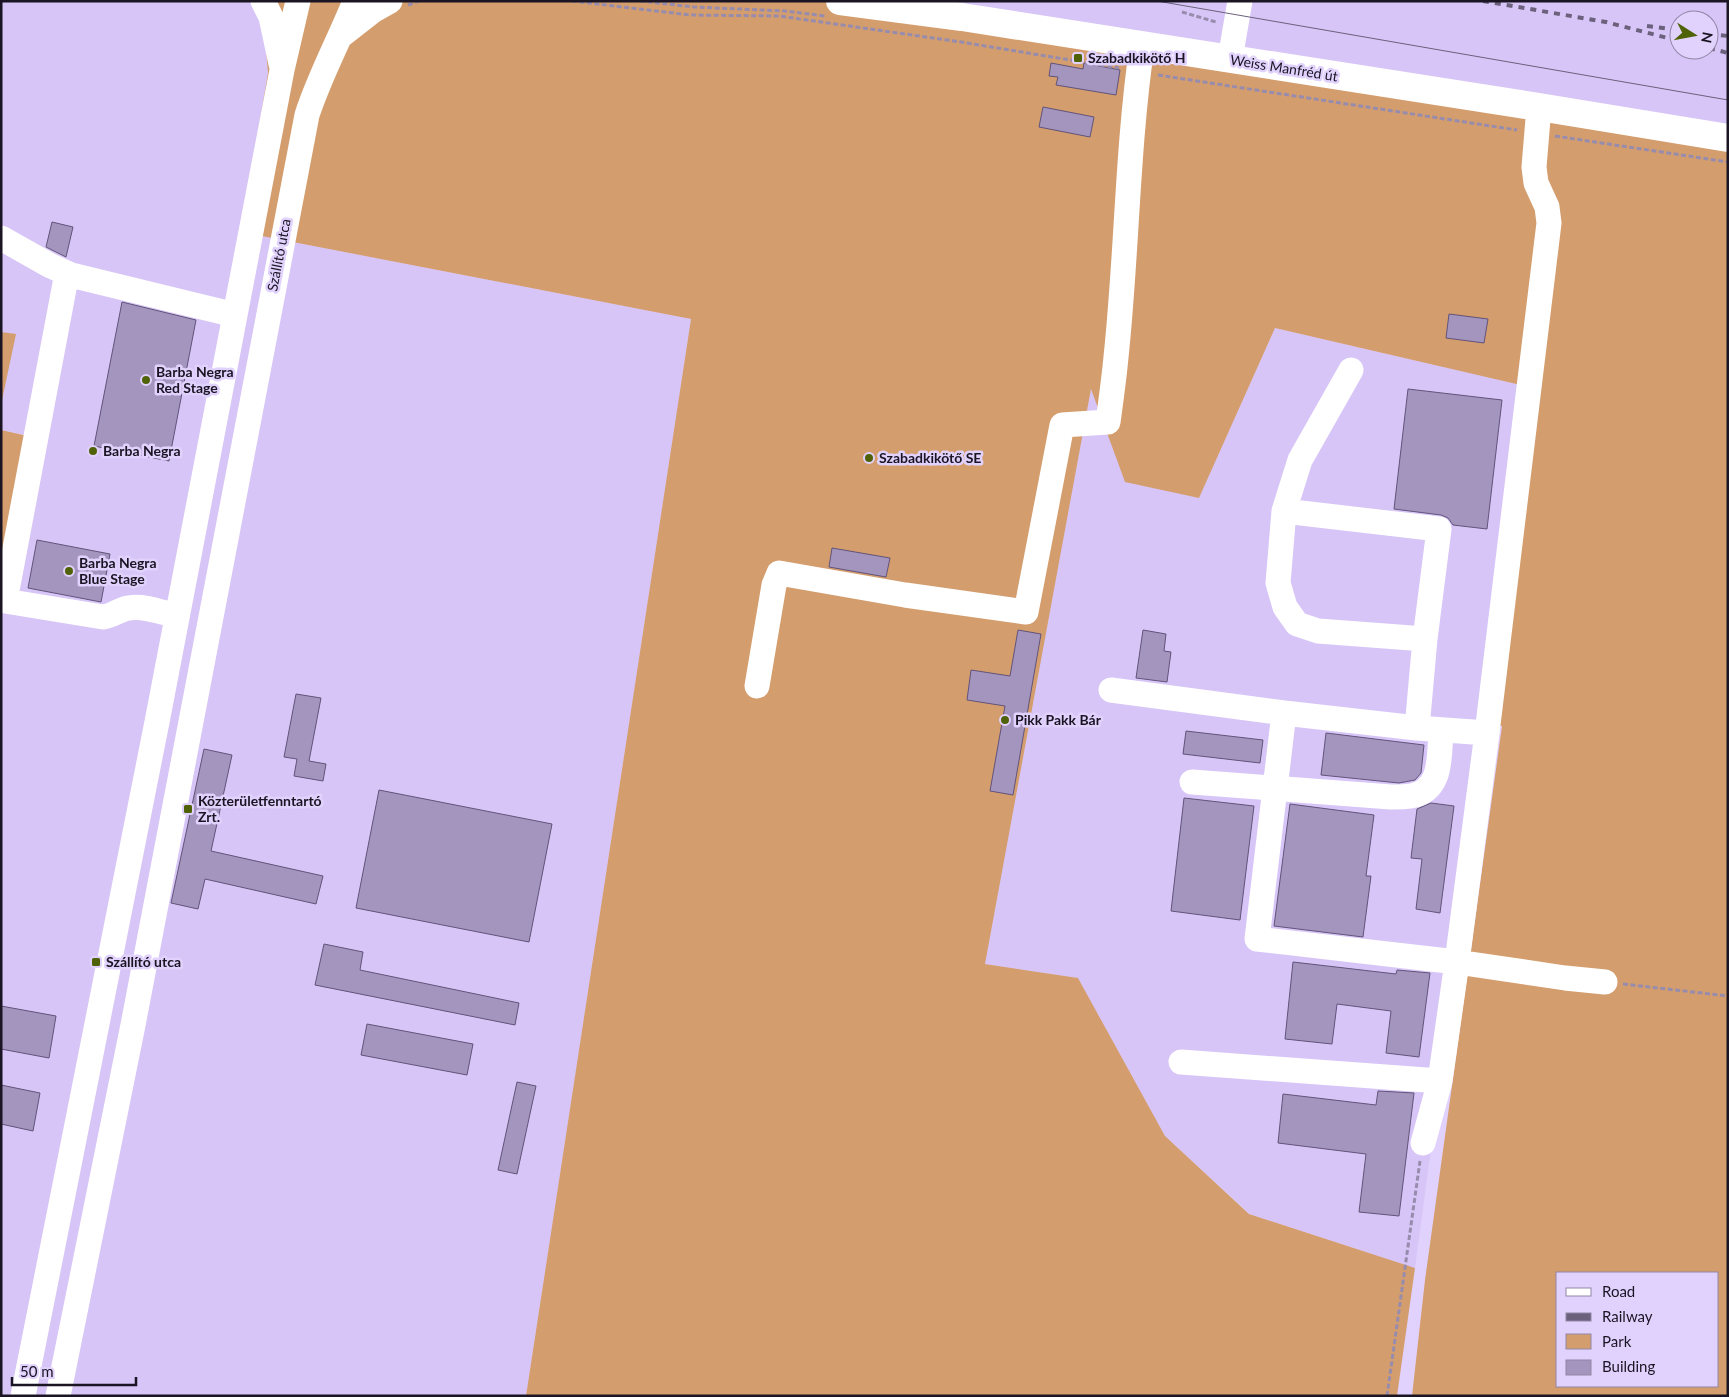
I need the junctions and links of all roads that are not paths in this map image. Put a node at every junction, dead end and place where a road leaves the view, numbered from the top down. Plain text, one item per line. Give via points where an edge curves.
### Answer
1 (264, 1) edge
2 (298, 1) edge
3 (355, 1) edge
4 (390, 1) edge
5 (840, 1) edge
6 (1240, 1) edge
7 (964, 9) edge
8 (342, 35) junction
9 (1140, 58) junction
10 (1230, 59) junction
11 (282, 70) junction
12 (1539, 107) junction
13 (1728, 138) edge
14 (1, 238) edge
15 (249, 242) junction
16 (280, 249) junction
17 (67, 273) junction
18 (235, 315) junction
19 (1351, 370) dead end
20 (204, 475) junction
21 (237, 482) junction
22 (1284, 511) junction
23 (177, 616) junction
24 (1425, 639) junction
25 (757, 686) dead end
26 (1111, 690) dead end
27 (1284, 713) junction
28 (157, 722) junction
29 (190, 728) junction
30 (1429, 729) junction
31 (1487, 734) junction
32 (1192, 782) dead end
33 (1275, 789) junction
34 (1457, 962) junction
35 (1605, 982) road end
36 (98, 1020) junction
37 (133, 1025) junction
38 (1181, 1062) dead end
39 (1440, 1081) junction
40 (1423, 1143) road end
41 (23, 1396) edge
42 (58, 1396) edge

1 - 11 street
2 - 11 street
3 - 8 street, Szállító utca
4 - 8 street, Szállító utca
5 - 7 main road, Weiss Manfréd út
6 - 10 street
7 - 9 main road, Weiss Manfréd út
8 - 16 street, Szállító utca via 325,66 307,115
9 - 10 main road, Weiss Manfréd út
9 - 25 street via 1108,422 1062,425 1026,612 779,573 774,585
10 - 12 main road, Weiss Manfréd út
11 - 15 street
12 - 13 main road, Weiss Manfréd út
12 - 31 street via 1534,167 1549,223
14 - 17 street
15 - 16 street
15 - 18 street
16 - 21 street, Szállító utca
17 - 18 street
17 - 23 street via 5,600 103,617 133,607
18 - 20 street
19 - 22 street via 1300,460
20 - 21 street
20 - 23 street
21 - 29 street, Szállító utca
22 - 24 street via 1278,583 1285,607 1297,624 1318,631
22 - 24 street via 1439,530
23 - 28 street
24 - 30 street
26 - 27 street
27 - 30 street
27 - 33 street
28 - 29 street
28 - 36 street
29 - 37 street, Szállító utca
30 - 31 street
30 - 33 street via 1437,773 1432,785 1412,796
31 - 34 street
32 - 33 street
33 - 34 street via 1257,939
34 - 35 street
34 - 39 street
36 - 37 street
36 - 41 street
37 - 42 street, Szállító utca
38 - 39 street
39 - 40 street

